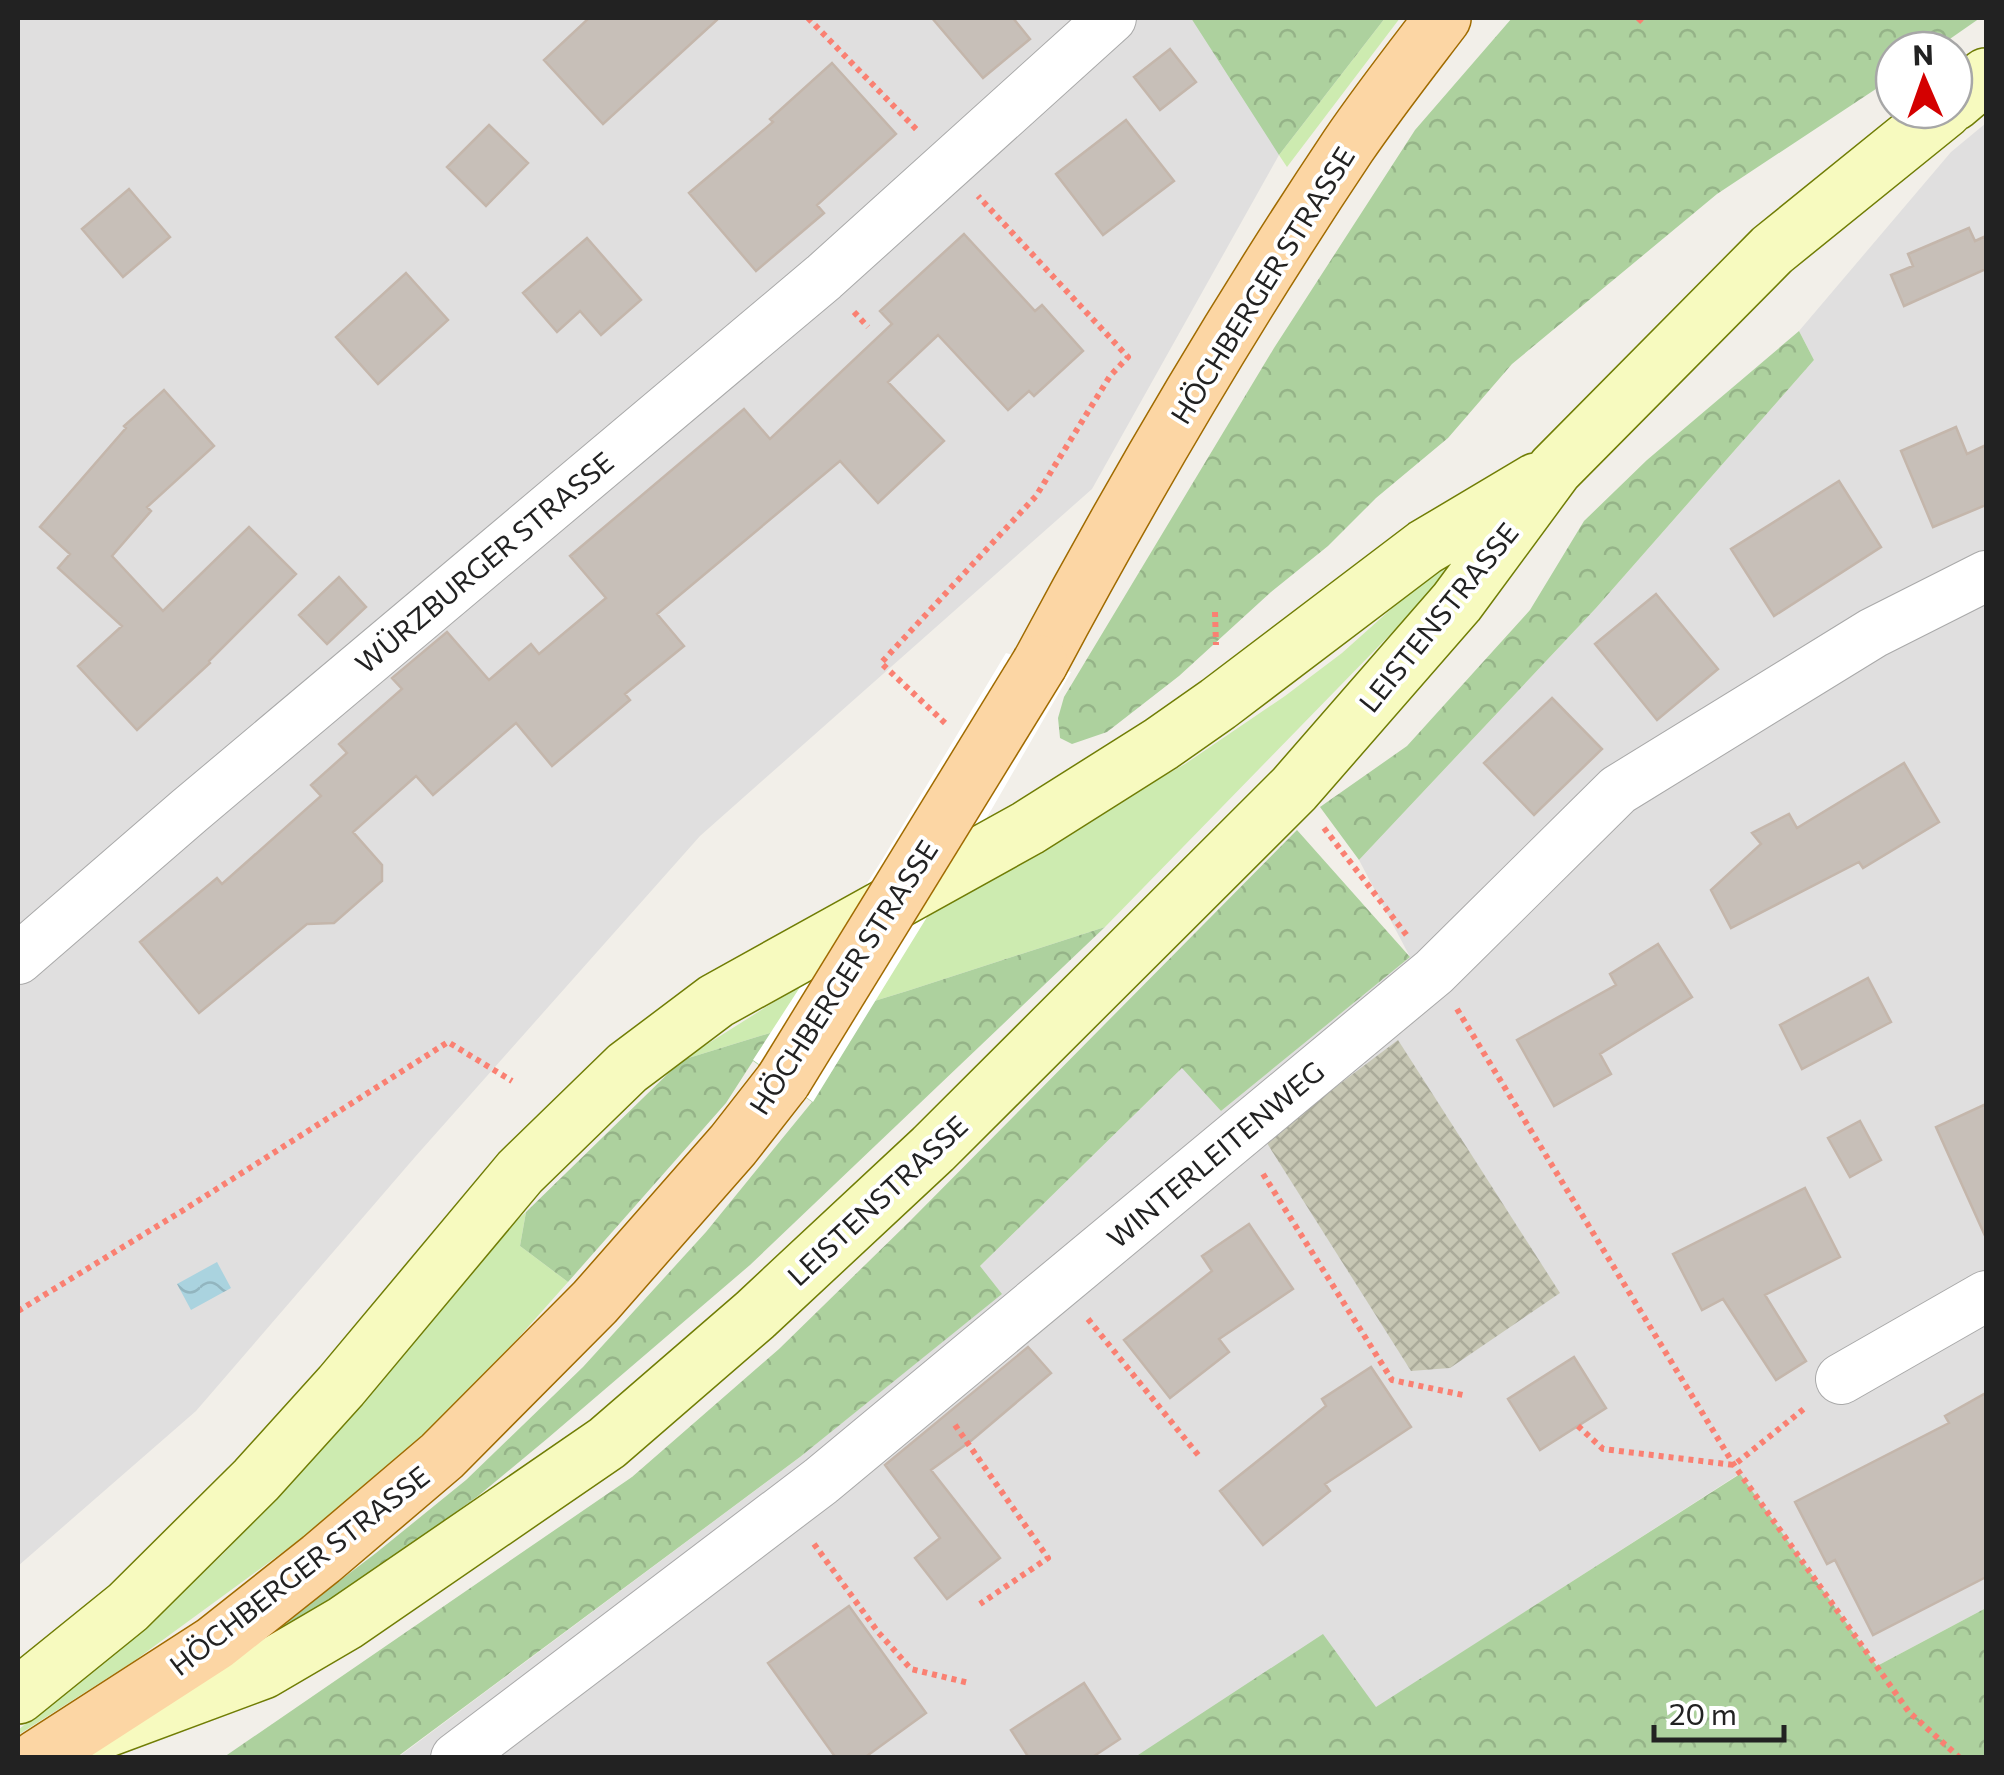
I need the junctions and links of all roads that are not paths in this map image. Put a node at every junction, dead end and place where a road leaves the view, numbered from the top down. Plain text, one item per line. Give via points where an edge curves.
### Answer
1 (1112, 18) edge
2 (1443, 18) edge
3 (1920, 130) edge
4 (1555, 470) junction
5 (1986, 576) edge
6 (18, 959) edge
7 (1986, 1296) edge
8 (1841, 1379) road end
9 (18, 1696) edge
10 (46, 1753) edge
11 (456, 1758) edge

1 - 6 street, WÜRZBURGER STRASSE via 824,277
2 - 10 main road, HÖCHBERGER STRASSE, bridge via 1350,144 1216,355 1040,663 783,1081 666,1223 442,1456 215,1643
3 - 4 main road, LEISTENSTRASSE via 1772,250
4 - 9 main road, LEISTENSTRASSE via 1425,547 1161,744 1028,828 716,1001 628,1068 520,1172 256,1480 128,1607
4 - 10 main road, LEISTENSTRASSE via 1457,602 1294,789 933,1150 606,1443 345,1624 264,1672
5 - 11 street, WINTERLEITENWEG via 1872,633 1618,790 1434,972 787,1507
7 - 8 street

